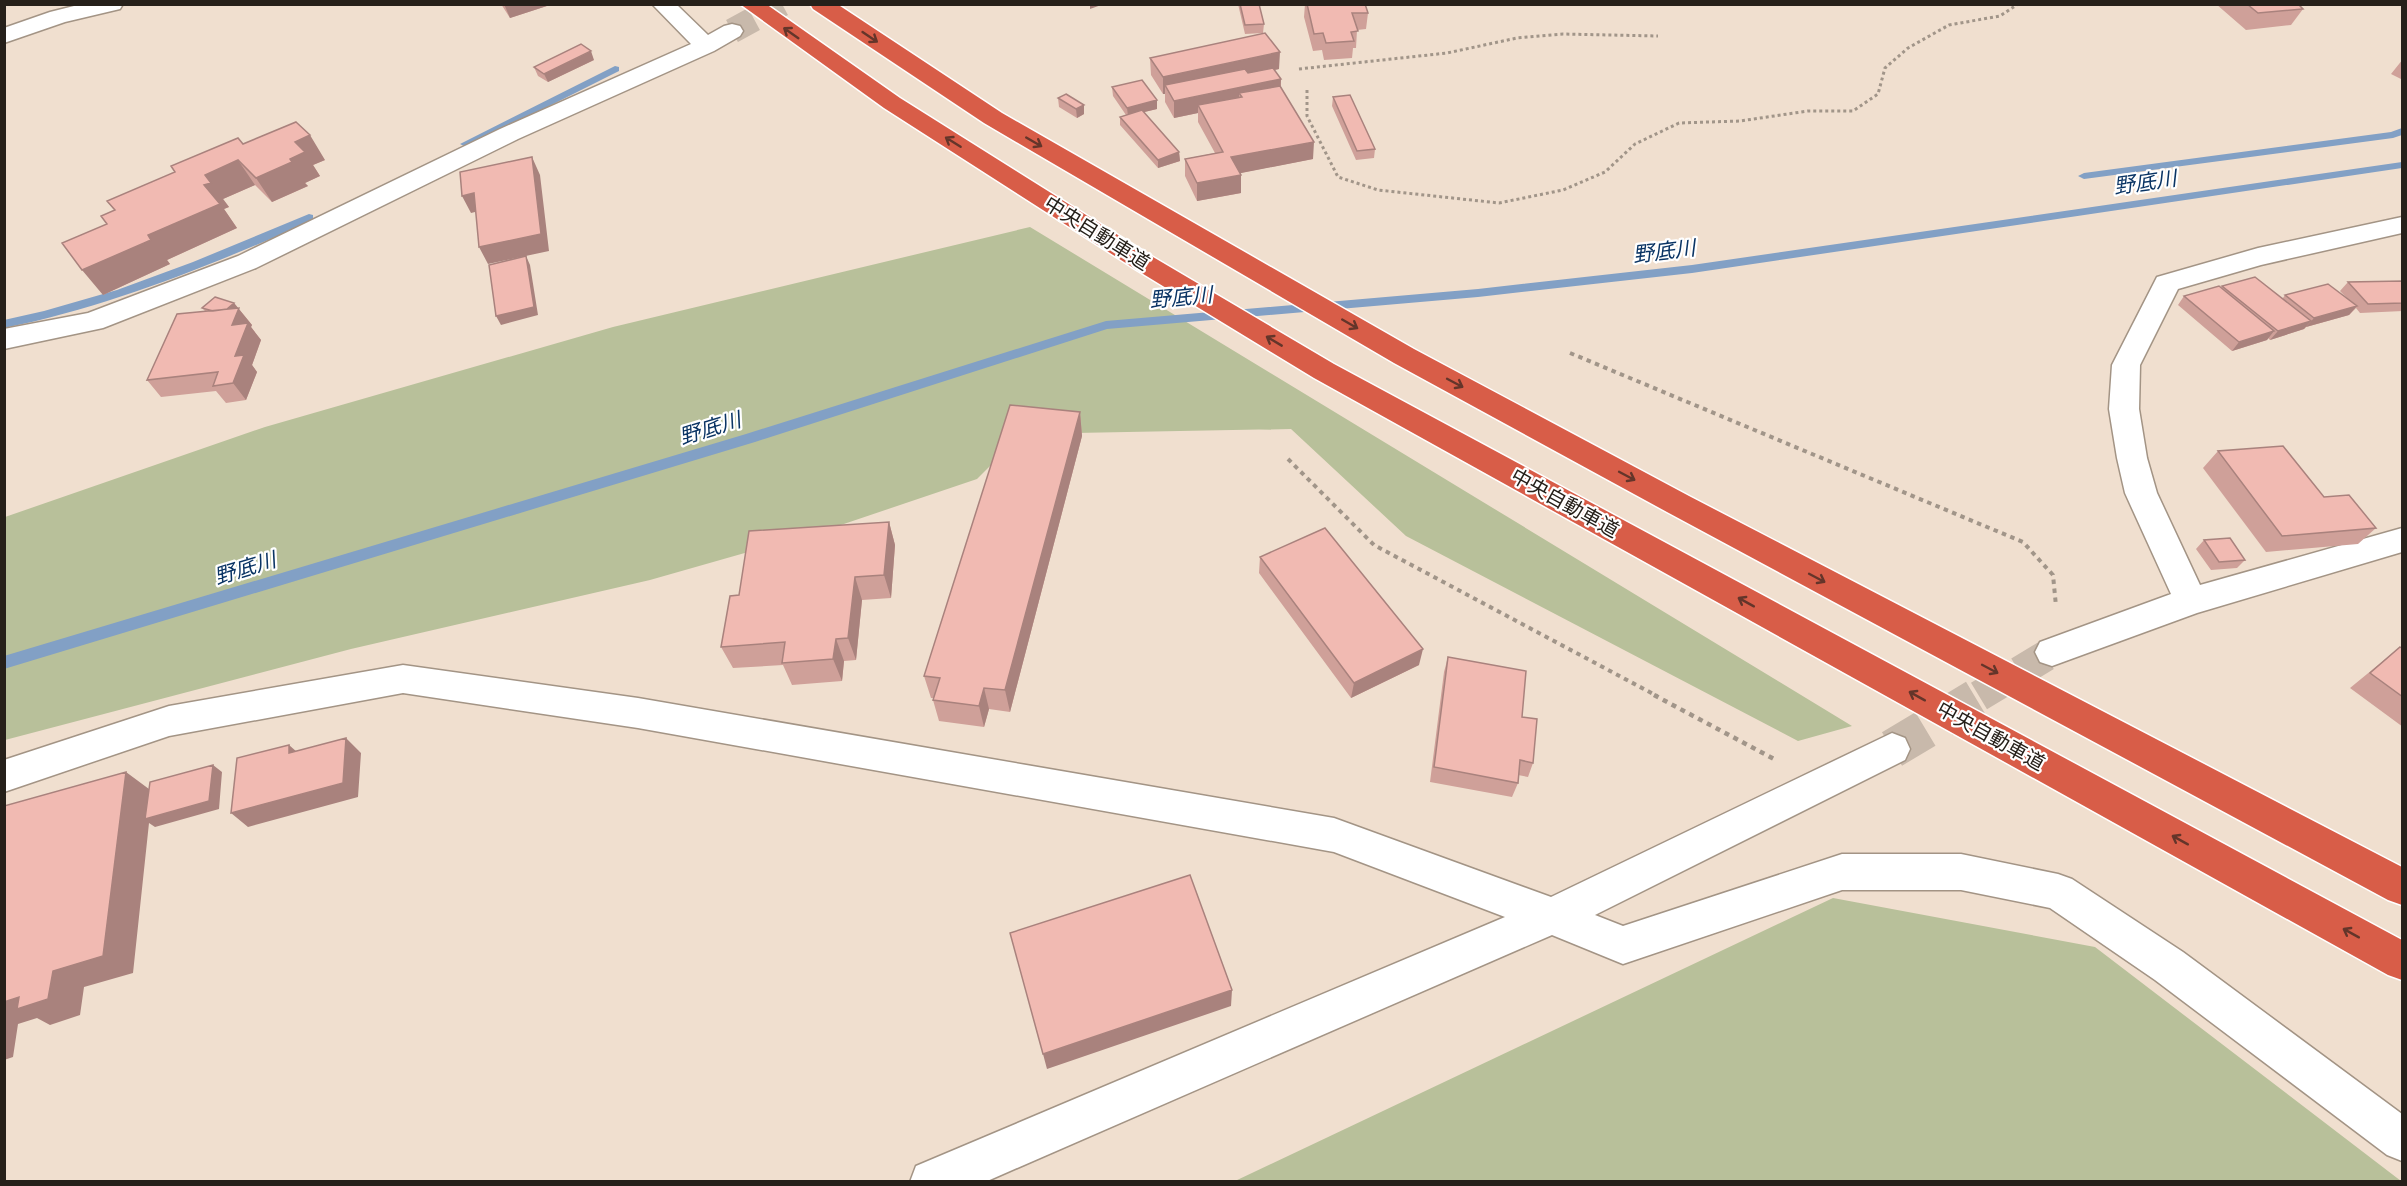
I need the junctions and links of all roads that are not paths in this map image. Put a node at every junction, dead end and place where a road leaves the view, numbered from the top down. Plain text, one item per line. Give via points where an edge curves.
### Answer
1 (112, 4) edge
2 (663, 4) edge
3 (751, 4) edge
4 (821, 4) edge
5 (732, 32) tunnel mouth
6 (4, 36) edge
7 (706, 45) junction
8 (462, 135) dead end
9 (384, 194) junction
10 (2403, 225) edge
11 (4, 339) edge
12 (2403, 540) edge
13 (2191, 601) junction
14 (2052, 652) tunnel mouth
15 (1892, 749) tunnel mouth
16 (4, 776) edge
17 (2403, 887) edge
18 (1552, 916) junction
19 (2403, 961) edge
20 (2403, 1140) edge
21 (932, 1182) edge

1 - 6 street via 57,17
2 - 7 street
19 -> 3 highway, 中央自動車道 via 1324,372 892,103
4 -> 17 highway via 993,118 1404,356
5 - 7 street
7 - 9 street
8 - 9 street
9 - 11 street via 247,262 93,321
10 - 13 street via 2258,257 2167,283 2126,365 2124,409 2141,493
12 - 13 street
13 - 14 street
15 - 18 street
16 - 18 street via 169,721 403,679 638,713 1334,835
18 - 20 street via 1623,945 1842,872 1961,872 2058,892 2169,966
18 - 21 street

